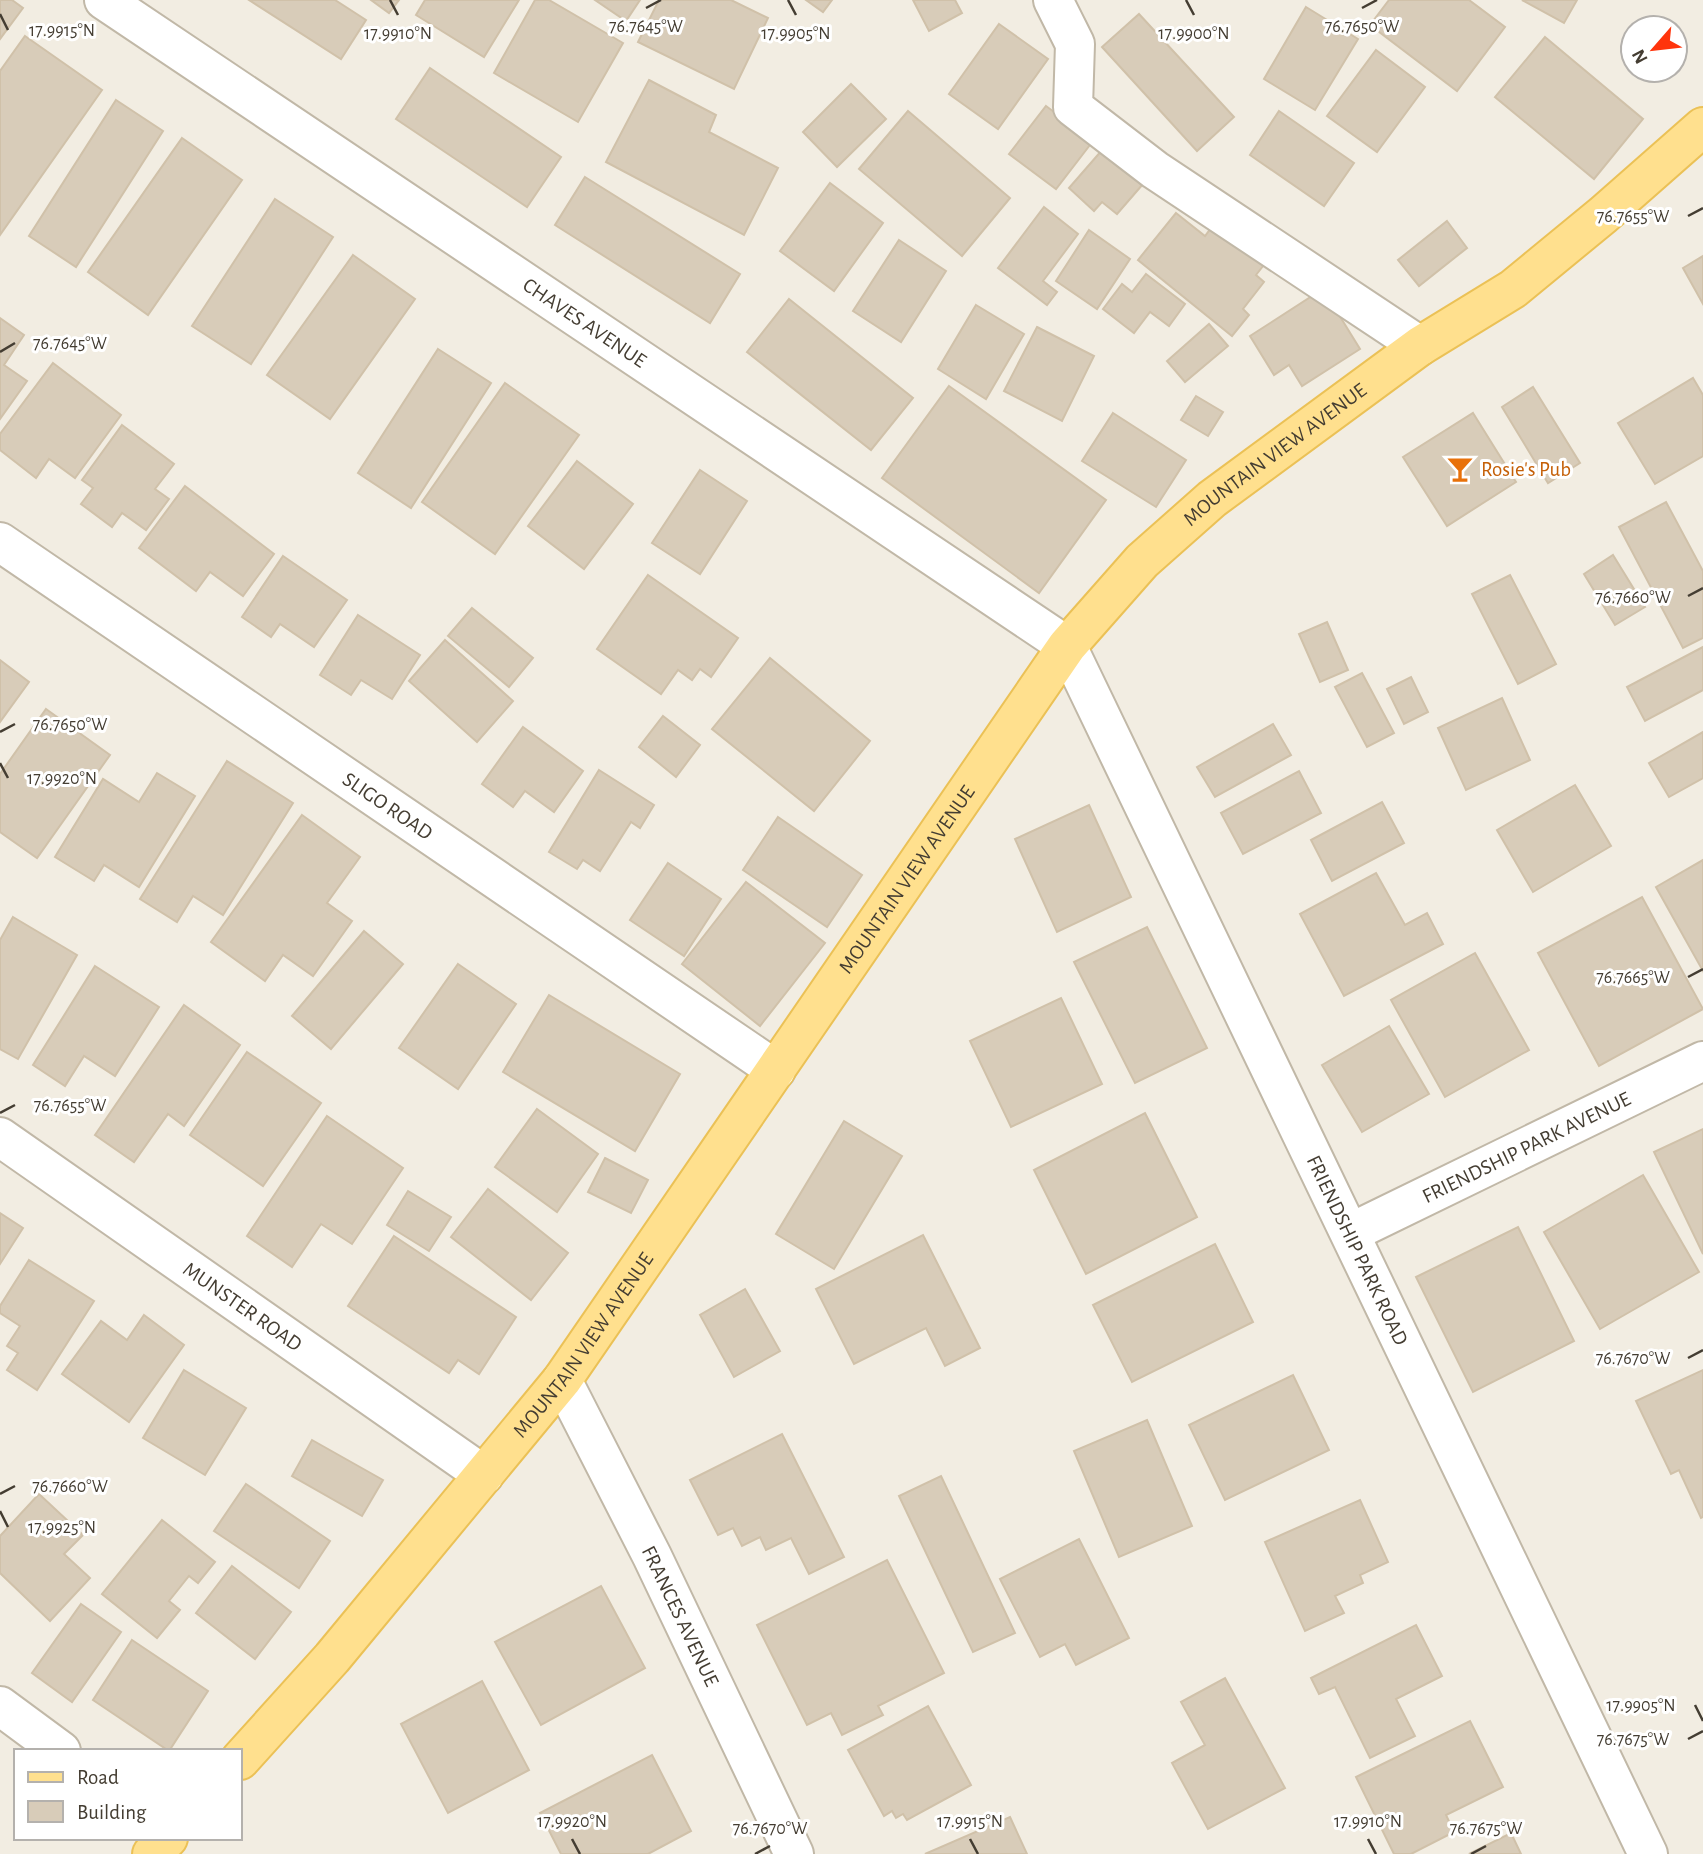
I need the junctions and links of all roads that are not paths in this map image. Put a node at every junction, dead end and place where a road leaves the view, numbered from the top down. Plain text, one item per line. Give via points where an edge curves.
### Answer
1 (104, 0) edge
2 (1053, 0) edge
3 (1703, 127) edge
4 (1420, 346) junction
5 (0, 542) edge
6 (1067, 646) junction
7 (1703, 1061) edge
8 (776, 1070) junction
9 (0, 1137) edge
10 (1350, 1233) junction
11 (562, 1380) junction
12 (484, 1475) junction
13 (0, 1706) edge
14 (58, 1749) edge
15 (242, 1758) edge
16 (166, 1840) edge
17 (152, 1854) edge
18 (794, 1854) edge
19 (1648, 1854) edge

1 - 6 street, CHAVES AVENUE
2 - 4 street via 1075,44 1073,107 1155,170
3 - 4 main road, MOUNTAIN VIEW AVENUE via 1513,289
4 - 6 main road, MOUNTAIN VIEW AVENUE via 1212,499 1142,561
5 - 8 street, SLIGO ROAD
6 - 8 main road, MOUNTAIN VIEW AVENUE
6 - 10 street, FRIENDSHIP PARK ROAD
7 - 10 street, FRIENDSHIP PARK AVENUE
8 - 11 main road, MOUNTAIN VIEW AVENUE
9 - 12 street, MUNSTER ROAD
10 - 19 street, FRIENDSHIP PARK ROAD
11 - 12 main road, MOUNTAIN VIEW AVENUE
11 - 18 street, FRANCES AVENUE
12 - 15 main road, MOUNTAIN VIEW AVENUE via 332,1658
13 - 14 street
16 - 17 main road

